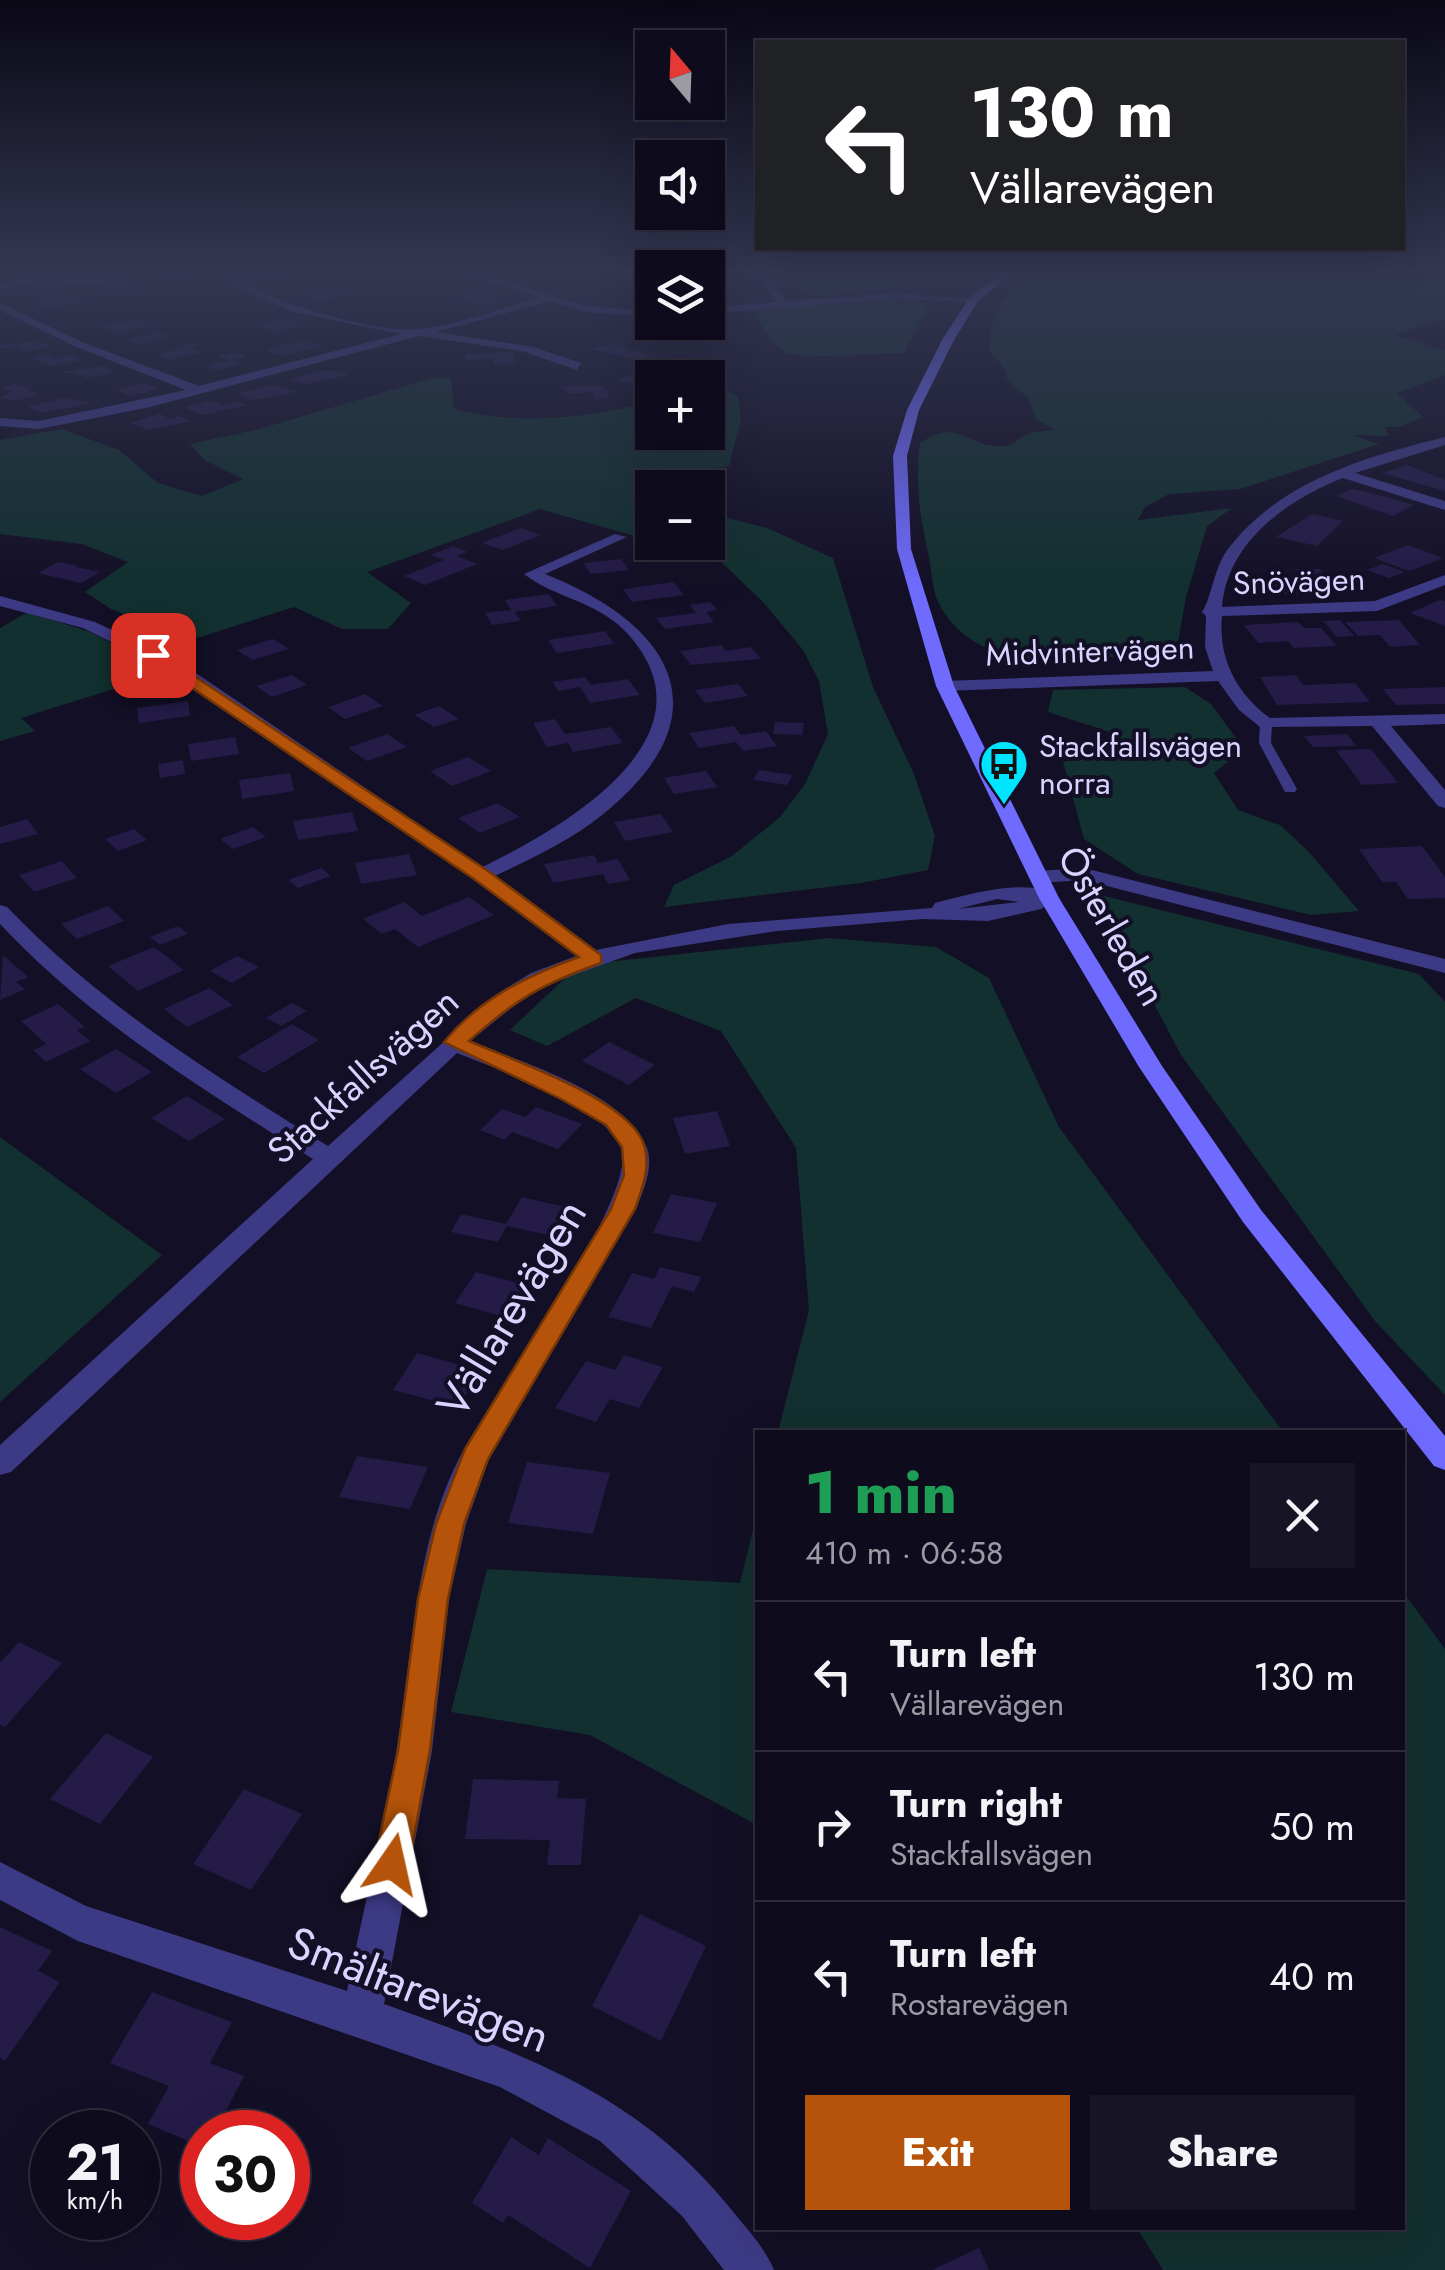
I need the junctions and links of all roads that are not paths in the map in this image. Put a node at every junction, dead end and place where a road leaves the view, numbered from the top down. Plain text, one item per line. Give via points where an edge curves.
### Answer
1 (161, 376) edge
2 (257, 376) edge
3 (928, 376) edge
4 (200, 391) junction
5 (0, 422) edge
6 (1445, 442) edge
7 (1342, 473) junction
8 (1445, 506) edge
9 (620, 536) dead end
10 (1445, 580) edge
11 (0, 601) edge
12 (1210, 612) junction
13 (1222, 676) junction
14 (945, 686) junction
15 (1445, 719) edge
16 (1266, 723) junction
17 (1380, 723) junction
18 (1290, 789) dead end
19 (1445, 802) edge
20 (481, 875) junction
21 (1038, 876) junction
22 (1049, 898) junction
23 (0, 911) edge
24 (594, 959) junction
25 (1445, 966) edge
26 (454, 1042) junction
27 (328, 1157) junction
28 (1445, 1458) edge
29 (0, 1463) edge
30 (0, 1880) edge
31 (362, 2016) junction
32 (752, 2270) edge

1 - 4 street
2 - 4 street
3 - 14 main road, Österleden via 900,456 904,549
4 - 5 street via 65,421
6 - 7 street, Midvintervägen
7 - 8 street
7 - 12 street, Midvintervägen via 1274,509 1240,541 1218,575
9 - 20 street via 532,574 602,606 644,641 664,685 660,732 606,802 536,849
10 - 12 street, Snövägen via 1377,606
11 - 20 street via 89,625 147,651
12 - 13 street, Midvintervägen
13 - 14 street, Midvintervägen
13 - 16 street via 1247,711
14 - 21 main road, Österleden
15 - 17 street
16 - 17 street
16 - 18 lane via 1265,743
17 - 19 street
20 - 24 street
21 - 22 main road, Österleden
21 - 25 street via 1084,874
22 - 24 street, Stackfallsvägen via 1006,914 923,913 698,935
22 - 28 main road, Österleden via 1252,1216
23 - 27 street via 111,1018
24 - 26 street, Stackfallsvägen via 536,979
26 - 27 street, Stackfallsvägen
26 - 31 street, Vällarevägen via 614,1120 634,1146 635,1175 623,1209 475,1456 450,1524
27 - 29 street, Stackfallsvägen
30 - 31 street, Smältarevägen via 78,1922
31 - 32 street, Smältarevägen via 511,2070 614,2126 698,2201

